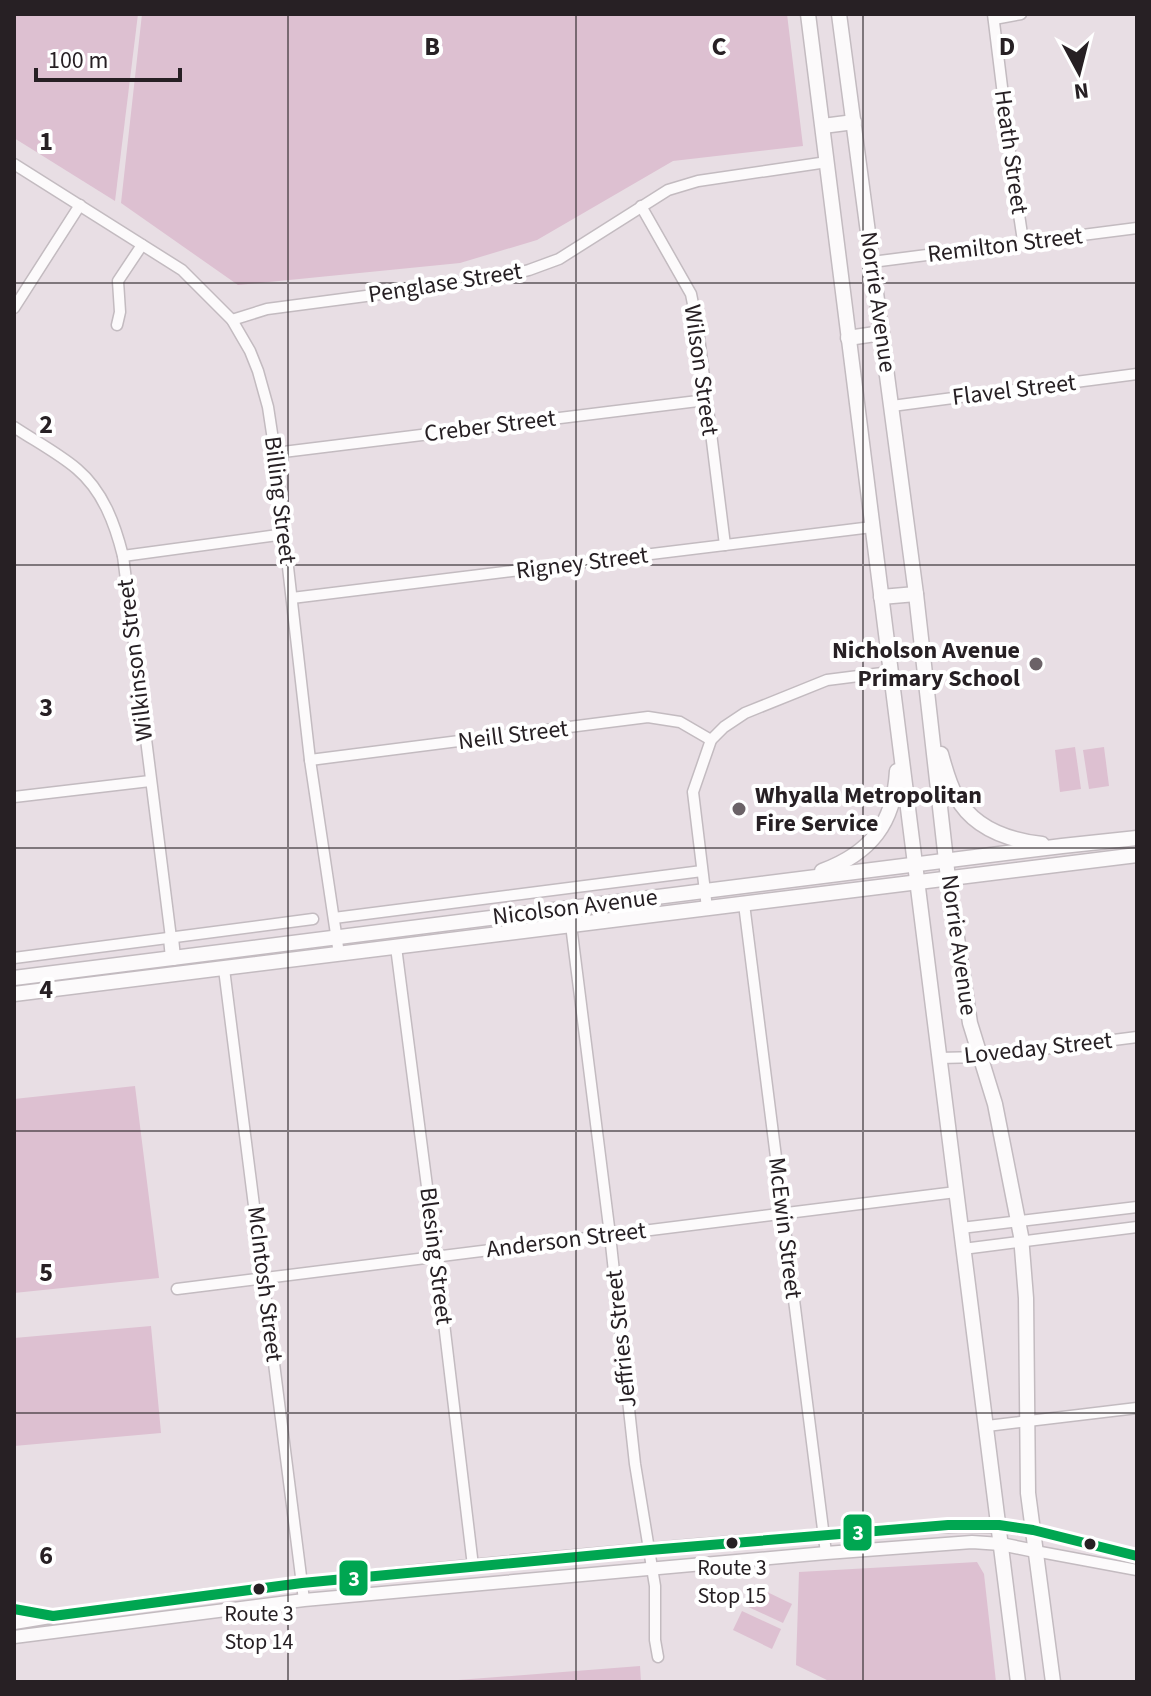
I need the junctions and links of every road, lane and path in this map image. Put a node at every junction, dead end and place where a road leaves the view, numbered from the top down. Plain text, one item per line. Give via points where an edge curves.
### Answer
1 (808, 14) edge
2 (839, 14) edge
3 (1021, 14) edge
4 (994, 16) edge
5 (854, 122) junction
6 (823, 126) junction
7 (827, 162) junction
8 (14, 164) edge
9 (80, 205) junction
10 (641, 206) junction
11 (1137, 228) edge
12 (1023, 241) junction
13 (142, 245) junction
14 (872, 262) junction
15 (14, 308) edge
16 (232, 320) junction
17 (117, 325) dead end
18 (882, 333) junction
19 (848, 338) junction
20 (1137, 374) edge
21 (706, 400) junction
22 (892, 406) junction
23 (14, 427) edge
24 (275, 453) junction
25 (872, 527) junction
26 (285, 534) junction
27 (725, 545) junction
28 (123, 556) junction
29 (916, 594) junction
30 (881, 597) junction
31 (292, 598) junction
32 (890, 672) junction
33 (931, 726) junction
34 (898, 734) junction
35 (711, 740) junction
36 (310, 760) junction
37 (150, 781) junction
38 (14, 797) edge
39 (1137, 838) edge
40 (1062, 846) junction
41 (1137, 855) edge
42 (947, 861) junction
43 (915, 865) junction
44 (702, 871) junction
45 (803, 878) junction
46 (948, 878) junction
47 (918, 882) junction
48 (704, 891) junction
49 (744, 904) junction
50 (707, 908) junction
51 (334, 918) junction
52 (313, 919) dead end
53 (571, 925) junction
54 (336, 937) junction
55 (171, 938) junction
56 (396, 947) junction
57 (339, 954) junction
58 (14, 958) edge
59 (173, 958) junction
60 (224, 969) junction
61 (73, 971) junction
62 (14, 978) edge
63 (75, 986) junction
64 (14, 994) edge
65 (1137, 1037) edge
66 (981, 1057) junction
67 (939, 1058) junction
68 (956, 1192) junction
69 (1137, 1207) edge
70 (783, 1213) junction
71 (1018, 1221) junction
72 (1137, 1227) edge
73 (961, 1228) junction
74 (610, 1235) junction
75 (1022, 1242) junction
76 (963, 1249) junction
77 (436, 1256) junction
78 (264, 1278) junction
79 (177, 1289) dead end
80 (1137, 1408) edge
81 (1026, 1423) junction
82 (987, 1426) junction
83 (999, 1525) junction
84 (1033, 1530) junction
85 (824, 1535) junction
86 (1001, 1544) junction
87 (650, 1550) junction
88 (1035, 1551) junction
89 (826, 1553) junction
90 (1137, 1556) edge
91 (473, 1566) junction
92 (653, 1570) junction
93 (1137, 1570) edge
94 (302, 1583) junction
95 (304, 1600) junction
96 (14, 1609) edge
97 (53, 1616) junction
98 (14, 1623) edge
99 (14, 1637) edge
100 (658, 1657) dead end
101 (1018, 1682) edge
102 (1053, 1682) edge

1 - 6 main road, Norrie Avenue
2 - 5 main road, Norrie Avenue
3 - 4 street
4 - 12 street, Heath Street
5 - 6 main road
5 - 14 main road, Norrie Avenue
6 - 7 main road, Norrie Avenue
7 - 10 street, Penglase Street via 698,181
7 - 19 main road, Norrie Avenue
8 - 9 street, Billing Street
9 - 13 street, Billing Street
9 - 15 street
10 - 16 street, Penglase Street via 559,259 529,270 267,309
10 - 21 street, Wilson Street via 691,294
11 - 12 street, Remilton Street
12 - 14 street, Remilton Street
13 - 16 street, Billing Street via 182,270
13 - 17 street via 118,281
14 - 18 main road, Norrie Avenue
16 - 24 street, Billing Street via 258,371
18 - 19 main road
18 - 22 main road, Norrie Avenue
19 - 25 main road, Norrie Avenue
20 - 22 street, Flavel Street
21 - 24 street, Creber Street
21 - 27 street, Wilson Street
22 - 29 main road, Norrie Avenue
23 - 28 street, Wilkinson Street via 78,469 100,494
24 - 26 street, Billing Street
25 - 27 street, Rigney Street
25 - 30 main road, Norrie Avenue
26 - 28 street
26 - 31 street, Billing Street
27 - 31 street, Rigney Street
28 - 37 street, Wilkinson Street
29 - 30 main road
29 - 33 main road, Norrie Avenue
30 - 32 main road, Norrie Avenue
31 - 36 street, Billing Street
32 - 34 main road, Norrie Avenue
32 - 35 street via 827,680 745,713
33 - 40 main road via 954,794 971,816 995,833
33 - 42 main road, Norrie Avenue
34 - 43 main road, Norrie Avenue
34 - 45 main road via 892,808 874,838 834,867
35 - 36 street, Neill Street via 680,722 648,717
35 - 44 street via 693,792
36 - 51 street, Billing Street
37 - 38 street
37 - 55 street, Wilkinson Street
39 - 40 main road, Nicolson Avenue
40 - 42 main road, Nicolson Avenue
41 - 46 main road, Nicolson Avenue
42 - 43 main road, Nicolson Avenue
42 - 46 main road, Norrie Avenue
43 - 45 main road, Nicolson Avenue
43 - 47 main road, Norrie Avenue
44 - 48 street
44 - 51 street, Nicolson Avenue
45 - 48 main road, Nicolson Avenue
46 - 47 main road, Nicolson Avenue
46 - 66 main road, Norrie Avenue via 970,1023
47 - 49 main road, Nicolson Avenue
47 - 67 main road, Norrie Avenue
48 - 50 street
48 - 54 main road, Nicolson Avenue
49 - 50 main road, Nicolson Avenue
49 - 70 street, McEwin Street
50 - 53 main road, Nicolson Avenue
51 - 54 street, Billing Street
52 - 55 street
53 - 56 main road, Nicolson Avenue
53 - 74 street, Jeffries Street
54 - 57 street, Billing Street
54 - 59 main road, Nicolson Avenue
55 - 58 street
55 - 59 main road
56 - 57 main road, Nicolson Avenue
56 - 77 street, Blesing Street
57 - 60 main road, Nicolson Avenue
59 - 61 main road, Nicolson Avenue
60 - 63 main road, Nicolson Avenue
60 - 78 street, McIntosh Street
61 - 62 main road, Nicolson Avenue
61 - 63 main road
63 - 64 main road, Nicolson Avenue
65 - 66 street, Loveday Street
66 - 67 street, Loveday Street
66 - 71 main road, Norrie Avenue
67 - 68 main road, Norrie Avenue
68 - 70 street, Anderson Street
68 - 73 main road, Norrie Avenue
69 - 71 street
70 - 74 street, Anderson Street
70 - 85 street, McEwin Street
71 - 73 street
71 - 75 main road, Norrie Avenue
72 - 75 street
73 - 76 main road, Norrie Avenue
74 - 77 street, Anderson Street
74 - 87 street, Jeffries Street via 635,1464
75 - 76 street
75 - 81 main road, Norrie Avenue
76 - 82 main road, Norrie Avenue
77 - 78 street, Anderson Street
77 - 91 street, Blesing Street
78 - 79 street, Anderson Street
78 - 94 street, McIntosh Street
80 - 81 street
81 - 82 street
81 - 84 main road, Norrie Avenue
82 - 83 main road, Norrie Avenue
83 - 84 street
83 - 85 street
83 - 86 main road, Norrie Avenue
84 - 88 main road, Norrie Avenue
84 - 90 street
85 - 87 street
85 - 89 street, McEwin Street
86 - 88 street
86 - 89 street
86 - 101 main road, Norrie Avenue
87 - 91 street
87 - 92 street, Jeffries Street
88 - 93 street
88 - 102 main road, Norrie Avenue
89 - 92 street
91 - 94 street
92 - 95 street
92 - 100 street, Jeffries Street
94 - 95 street, McIntosh Street
94 - 97 street
95 - 99 street
96 - 97 street
97 - 98 street

